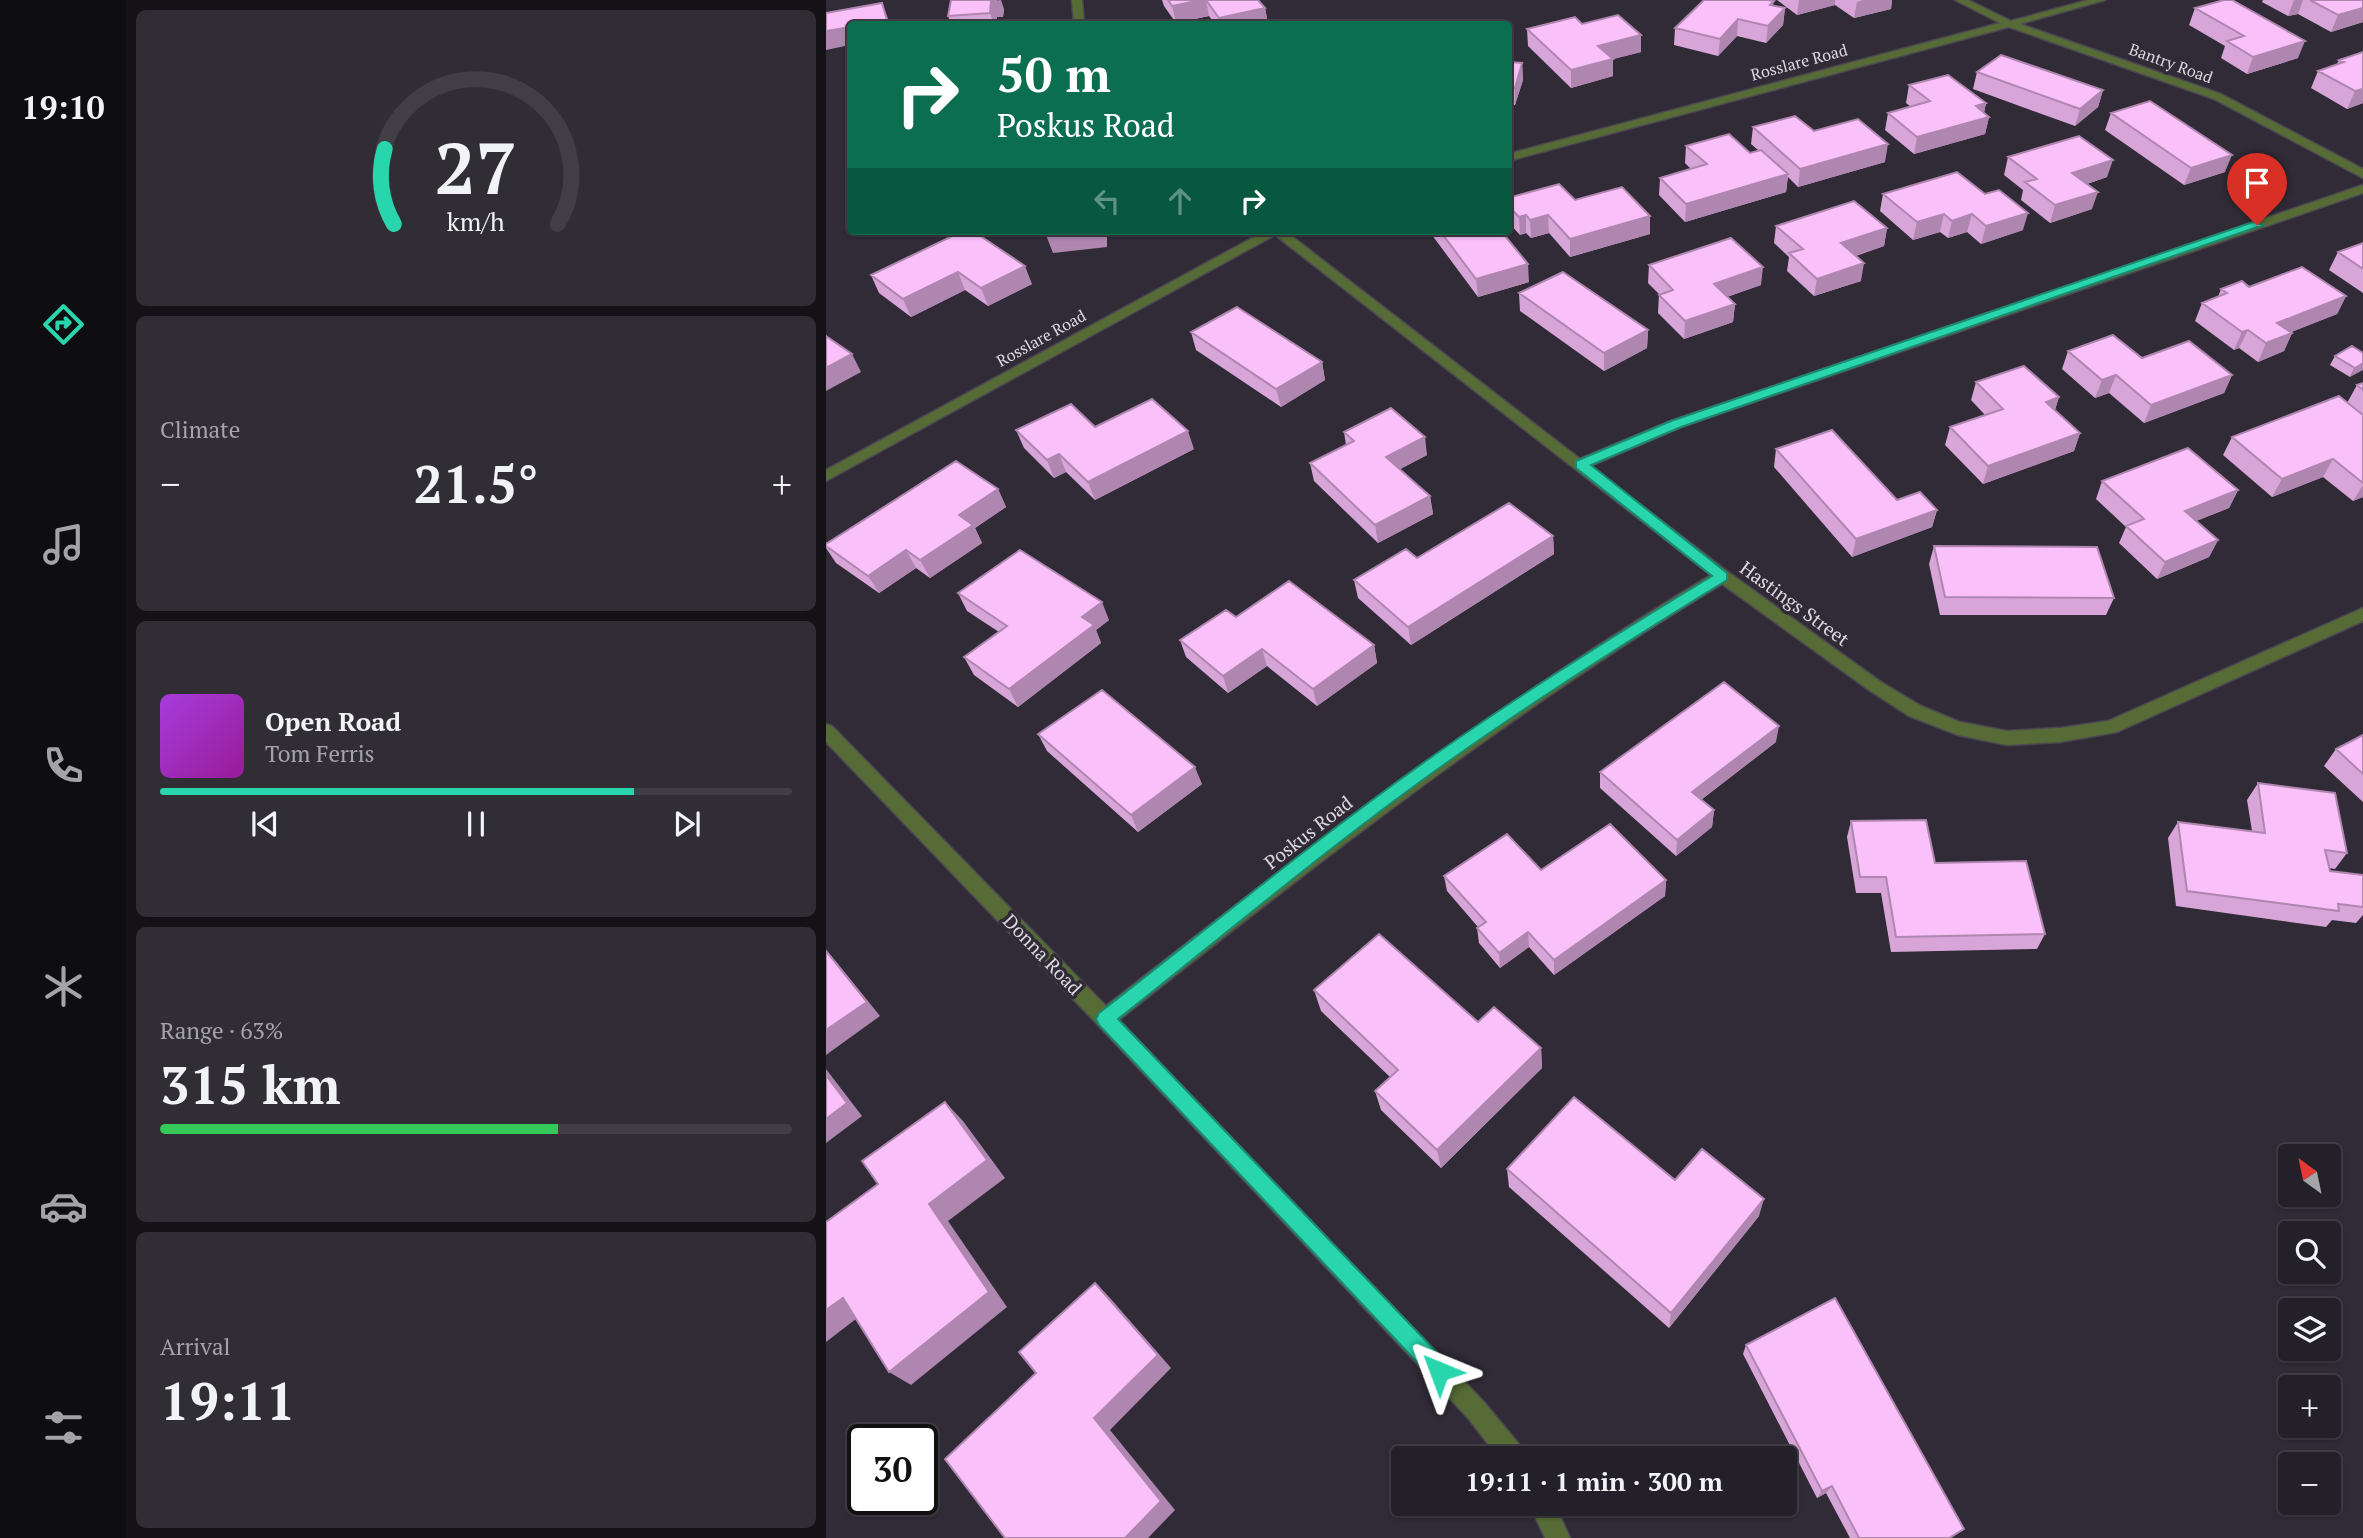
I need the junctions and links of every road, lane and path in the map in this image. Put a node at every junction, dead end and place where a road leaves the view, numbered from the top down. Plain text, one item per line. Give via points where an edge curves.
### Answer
1 (1077, 0) edge
2 (1960, 0) edge
3 (2099, 0) edge
4 (1079, 21) edge
5 (2008, 24) junction
6 (1512, 157) edge
7 (2363, 174) edge
8 (2363, 189) edge
9 (1268, 235) edge
10 (1280, 235) edge
11 (1581, 464) junction
12 (826, 476) edge
13 (1722, 576) junction
14 (2363, 614) edge
15 (826, 730) edge
16 (1105, 1019) junction
17 (1504, 1446) edge
18 (1547, 1516) edge
19 (1558, 1538) edge

1 - 4 street
2 - 5 street, Bantry Road
3 - 5 street, Rosslare Road
5 - 6 street, Rosslare Road
5 - 7 street, Bantry Road via 2198,88
8 - 11 street via 1676,424
9 - 12 street, Rosslare Road
10 - 11 street, Hastings Street
11 - 13 street, Hastings Street
13 - 14 street, Hastings Street via 1915,711 1958,728 2007,738 2060,736 2111,727
13 - 16 street, Poskus Road via 1447,754
15 - 16 street, Donna Road
16 - 17 street, Donna Road via 1476,1410
18 - 19 street

